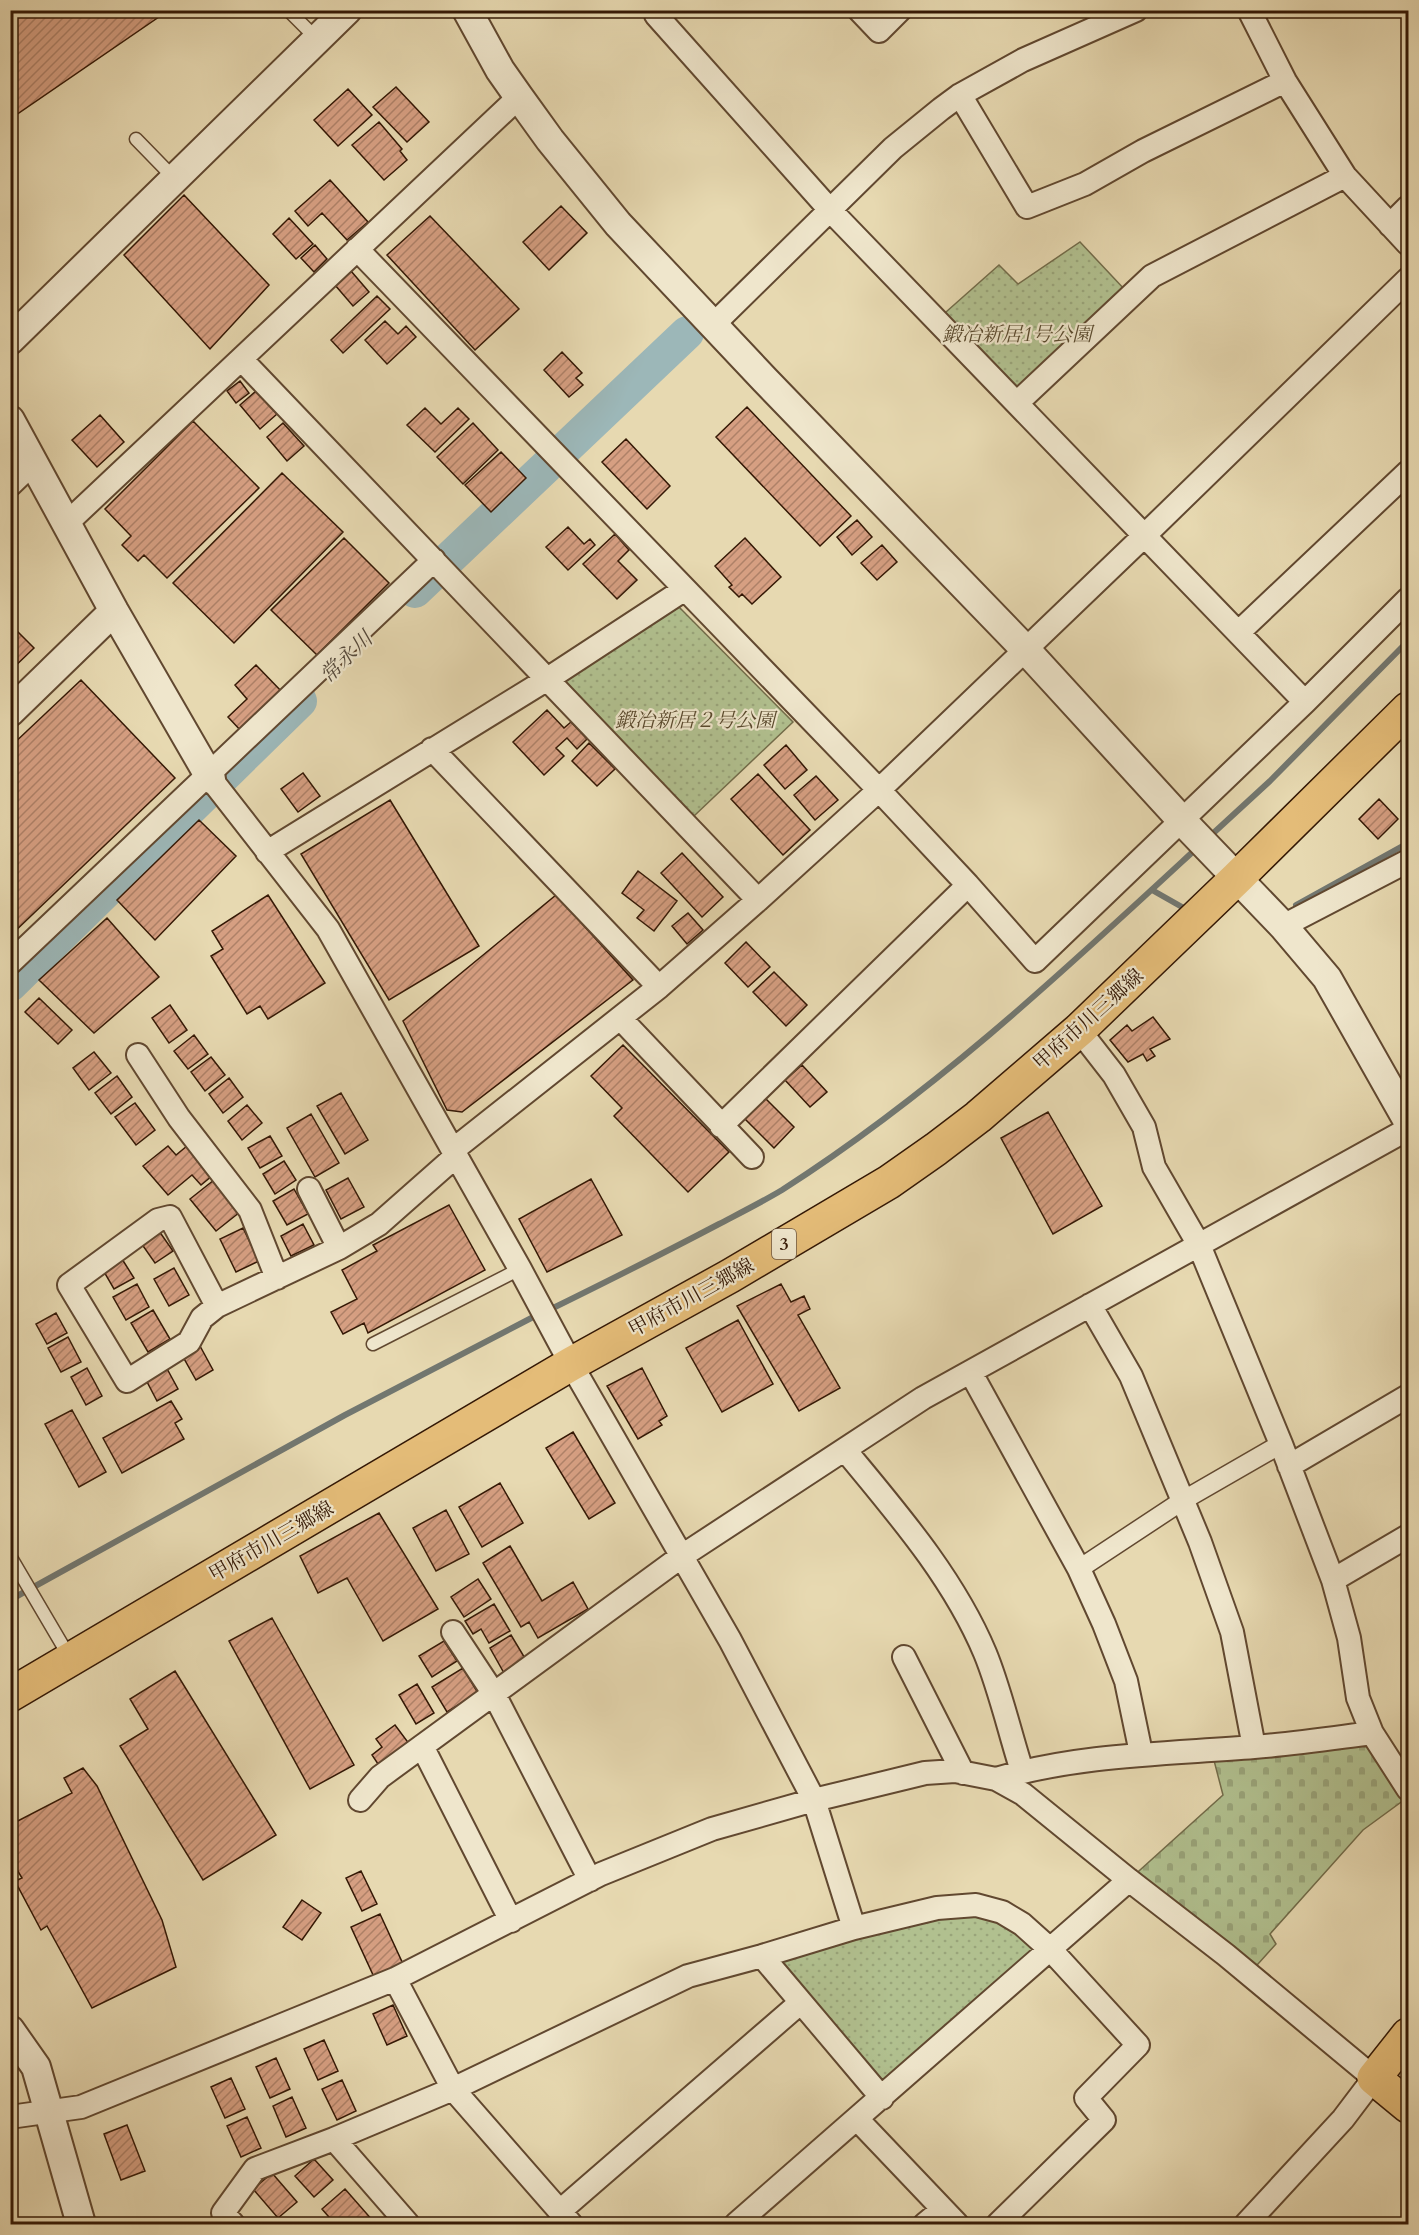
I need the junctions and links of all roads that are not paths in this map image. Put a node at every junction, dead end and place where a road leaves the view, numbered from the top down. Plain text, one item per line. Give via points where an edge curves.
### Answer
1 (288, 10) edge
2 (347, 10) edge
3 (467, 10) edge
4 (660, 10) edge
5 (859, 10) edge
6 (900, 10) edge
7 (1136, 10) edge
8 (1250, 10) edge
9 (317, 40) junction
10 (1285, 81) junction
11 (960, 95) junction
12 (519, 97) junction
13 (136, 139) dead end
14 (1345, 176) junction
15 (174, 178) junction
16 (1408, 207) edge
17 (830, 210) junction
18 (1390, 225) junction
19 (1408, 244) edge
20 (357, 249) junction
21 (1408, 279) edge
22 (712, 324) junction
23 (10, 340) edge
24 (241, 359) junction
25 (1017, 404) junction
26 (10, 420) edge
27 (34, 462) junction
28 (1408, 472) edge
29 (10, 485) edge
30 (67, 524) junction
31 (1145, 535) junction
32 (440, 566) junction
33 (685, 589) junction
34 (1408, 600) edge
35 (114, 611) junction
36 (1239, 632) junction
37 (1025, 649) junction
38 (546, 680) junction
39 (1305, 702) junction
40 (1408, 709) edge
41 (10, 712) edge
42 (432, 748) junction
43 (215, 784) junction
44 (879, 790) junction
45 (1185, 823) junction
46 (267, 852) junction
47 (1408, 861) edge
48 (1228, 869) junction
49 (968, 885) junction
50 (758, 900) junction
51 (1283, 926) junction
52 (10, 963) edge
53 (658, 987) junction
54 (620, 1018) junction
55 (1078, 1030) junction
56 (138, 1055) dead end
57 (1408, 1121) edge
58 (721, 1126) junction
59 (1408, 1129) edge
60 (454, 1153) junction
61 (752, 1157) dead end
62 (309, 1189) dead end
63 (1199, 1245) junction
64 (339, 1248) junction
65 (520, 1269) junction
66 (277, 1278) junction
67 (1090, 1305) junction
68 (217, 1306) junction
69 (373, 1344) dead end
70 (565, 1351) junction
71 (971, 1373) junction
72 (1408, 1396) edge
73 (1281, 1444) junction
74 (844, 1450) junction
75 (1289, 1466) junction
76 (1182, 1501) junction
77 (1408, 1536) edge
78 (10, 1556) edge
79 (682, 1556) junction
80 (1079, 1569) junction
81 (1333, 1580) junction
82 (453, 1632) dead end
83 (904, 1657) dead end
84 (71, 1659) junction
85 (494, 1694) junction
86 (10, 1695) edge
87 (1372, 1733) junction
88 (422, 1746) junction
89 (1254, 1747) junction
90 (1140, 1754) junction
91 (1022, 1771) junction
92 (963, 1773) junction
93 (996, 1779) junction
94 (1408, 1789) edge
95 (360, 1800) dead end
96 (814, 1800) junction
97 (590, 1880) junction
98 (1129, 1880) junction
99 (511, 1921) junction
100 (854, 1928) junction
101 (1051, 1950) junction
102 (762, 1956) junction
103 (395, 1979) junction
104 (800, 2003) junction
105 (10, 2030) edge
106 (1408, 2035) edge
107 (1374, 2078) junction
108 (453, 2089) junction
109 (882, 2098) junction
110 (1408, 2106) edge
111 (48, 2112) junction
112 (10, 2117) edge
113 (858, 2120) junction
114 (334, 2139) junction
115 (949, 2217) edge
116 (565, 2218) edge
117 (81, 2224) edge
118 (233, 2224) edge
119 (408, 2224) edge
120 (736, 2224) edge
121 (925, 2224) edge
122 (998, 2224) edge
123 (1246, 2224) edge

1 - 9 lane
2 - 9 street
3 - 12 street
4 - 17 street via 656,15
5 - 6 street via 879,31
7 - 11 street via 1023,60
8 - 10 street
9 - 15 street
10 - 11 street via 1085,184 1027,207
10 - 14 street
11 - 17 street via 893,148
12 - 20 street
12 - 22 street via 618,224
13 - 15 lane
14 - 18 street
14 - 25 street via 1152,276
15 - 23 street
16 - 18 street
17 - 22 street
17 - 25 street
18 - 19 street
20 - 24 street
20 - 33 street
21 - 31 street
22 - 37 street
24 - 30 street
24 - 32 street
25 - 31 street
26 - 27 street
27 - 29 street
27 - 30 street
28 - 36 street
30 - 35 street
31 - 36 street
31 - 37 street
32 - 38 street
32 - 43 street
33 - 38 street
33 - 44 street
34 - 39 street
35 - 41 street
35 - 43 street
36 - 39 street
37 - 44 street
37 - 45 street
38 - 42 street
38 - 50 street
39 - 45 street
40 - 48 main road, 甲府市川三郷線 / 3
42 - 46 street
42 - 53 street
43 - 46 street
43 - 52 street
44 - 49 street
44 - 50 street
45 - 48 street
45 - 49 street via 1035,961
46 - 60 street via 328,929
47 - 51 street
48 - 51 street
48 - 55 main road, 甲府市川三郷線 / 3
49 - 58 street
50 - 53 street
51 - 57 street via 1327,978
53 - 54 street
54 - 58 street
54 - 60 street
55 - 63 street via 1114,1075 1144,1126 1154,1167
55 - 70 main road, 甲府市川三郷線 / 3 via 978,1117 889,1182 730,1276
56 - 66 street via 179,1118 250,1210
58 - 61 street
59 - 63 street
60 - 64 street via 379,1224
60 - 65 street
62 - 64 street
63 - 67 street
63 - 73 street
64 - 66 street
65 - 69 lane
65 - 70 street
66 - 68 street
67 - 71 street
67 - 76 street via 1131,1376
68 - 68 street via 170,1217 158,1220 69,1286 127,1381 189,1342 202,1318
70 - 79 street
70 - 84 main road, 甲府市川三郷線 / 3
71 - 74 street via 923,1398
71 - 80 street
72 - 75 street
73 - 75 street
73 - 76 street
74 - 79 street
74 - 91 street via 903,1520 947,1582 985,1653
75 - 81 street
76 - 80 street
76 - 89 street via 1232,1632
77 - 81 street
78 - 84 lane
79 - 85 street
79 - 96 street
80 - 90 street via 1126,1682
81 - 87 street via 1349,1638 1358,1698
82 - 85 street
83 - 92 street
84 - 86 main road, 甲府市川三郷線 / 3
85 - 88 street
85 - 97 street
87 - 89 street
87 - 94 street
88 - 95 street via 381,1777
88 - 99 street
89 - 90 street
90 - 91 street
91 - 93 street
92 - 93 street
92 - 96 street via 925,1773
93 - 98 street via 1023,1794
96 - 97 street via 712,1829
96 - 100 street
97 - 99 street
98 - 101 street
98 - 107 street
99 - 103 street
100 - 101 street via 938,1908 976,1905 1002,1911
100 - 102 street
101 - 109 street
101 - 122 street via 1138,2045 1086,2098 1104,2120
102 - 104 street
102 - 108 street via 688,1976
103 - 108 street
103 - 111 street via 81,2107
104 - 109 street
104 - 116 street
105 - 111 street via 36,2067
106 - 107 main road
107 - 110 main road
107 - 123 street via 1343,2119
108 - 114 street
108 - 116 street
109 - 113 street
111 - 112 street
111 - 117 street
113 - 115 street
113 - 120 street
114 - 118 street via 255,2169 223,2213
114 - 119 street
115 - 121 street

